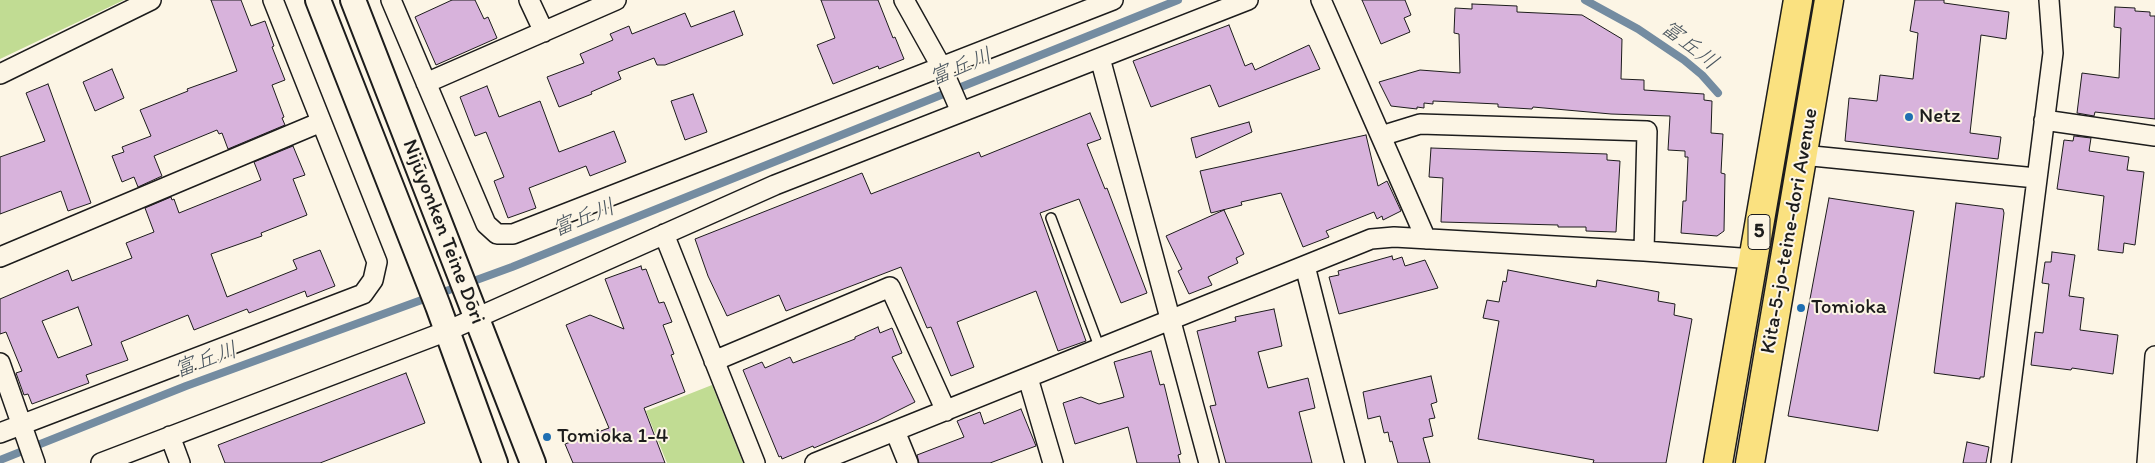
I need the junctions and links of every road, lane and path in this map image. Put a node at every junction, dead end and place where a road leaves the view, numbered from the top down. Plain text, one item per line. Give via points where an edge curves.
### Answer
1 (151, 0) edge
2 (273, 0) edge
3 (318, 0) edge
4 (353, 0) edge
5 (391, 0) edge
6 (529, 0) edge
7 (616, 0) edge
8 (904, 0) edge
9 (1113, 0) edge
10 (1248, 0) edge
11 (1321, 0) edge
12 (1798, 0) edge
13 (1829, 0) edge
14 (2049, 0) edge
15 (544, 32) junction
16 (1100, 58) junction
17 (943, 72) junction
18 (0, 74) edge
19 (426, 83) junction
20 (959, 107) junction
21 (2044, 120) junction
22 (321, 122) junction
23 (1381, 136) junction
24 (2155, 136) edge
25 (1802, 155) junction
26 (2036, 178) junction
27 (1052, 218) dead end
28 (664, 234) junction
29 (1426, 239) junction
30 (1644, 251) junction
31 (0, 257) edge
32 (1754, 259) junction
33 (1304, 266) junction
34 (472, 307) junction
35 (1170, 321) junction
36 (447, 331) junction
37 (1100, 349) junction
38 (2155, 356) edge
39 (714, 360) junction
40 (0, 363) edge
41 (1028, 378) junction
42 (946, 410) junction
43 (24, 431) junction
44 (895, 431) junction
45 (0, 433) edge
46 (170, 436) junction
47 (35, 463) edge
48 (101, 463) edge
49 (180, 463) edge
50 (495, 463) edge
51 (533, 463) edge
52 (755, 463) edge
53 (815, 463) edge
54 (908, 463) edge
55 (1054, 463) edge
56 (1209, 463) edge
57 (1356, 463) edge
58 (1718, 463) edge
59 (1750, 463) edge
60 (2001, 463) edge
61 (2147, 463) edge

1 - 18 street
2 - 22 street
3 - 36 street, Nijūyonken Teine Dōri
4 - 34 street, Nijūyonken Teine Dōri
5 - 19 street
6 - 15 street
7 - 15 street
8 - 17 street
9 - 17 street
10 - 16 street
11 - 23 street
12 - 32 highway, Kita-5-jo-teine-dori Avenue / 5
13 - 25 highway, Kita-5-jo-teine-dori Avenue / 5
14 - 21 street via 2052,53
15 - 19 street
16 - 20 street
16 - 35 street
17 - 19 street via 513,234 497,234 486,224
17 - 20 street
20 - 28 street
21 - 24 street
21 - 26 street
22 - 31 street
22 - 43 street via 377,262 373,280 363,294
23 - 29 street
23 - 30 street via 1420,124 1647,131
25 - 26 street
25 - 59 highway, Kita-5-jo-teine-dori Avenue / 5
26 - 60 street
27 - 37 lane
28 - 34 street
28 - 39 street
29 - 30 street
29 - 33 street via 1371,239
30 - 32 street
32 - 58 highway, Kita-5-jo-teine-dori Avenue / 5
33 - 35 street
33 - 57 street
34 - 36 street
34 - 51 street, Nijūyonken Teine Dōri
35 - 37 street
35 - 56 street
36 - 46 street
36 - 50 street, Nijūyonken Teine Dōri
37 - 41 street
38 - 61 street
39 - 42 street via 890,287
39 - 52 street
40 - 43 street
41 - 42 street
41 - 55 street
42 - 44 street
43 - 45 street
43 - 47 street
44 - 53 street
44 - 54 street
46 - 48 street
46 - 49 street

